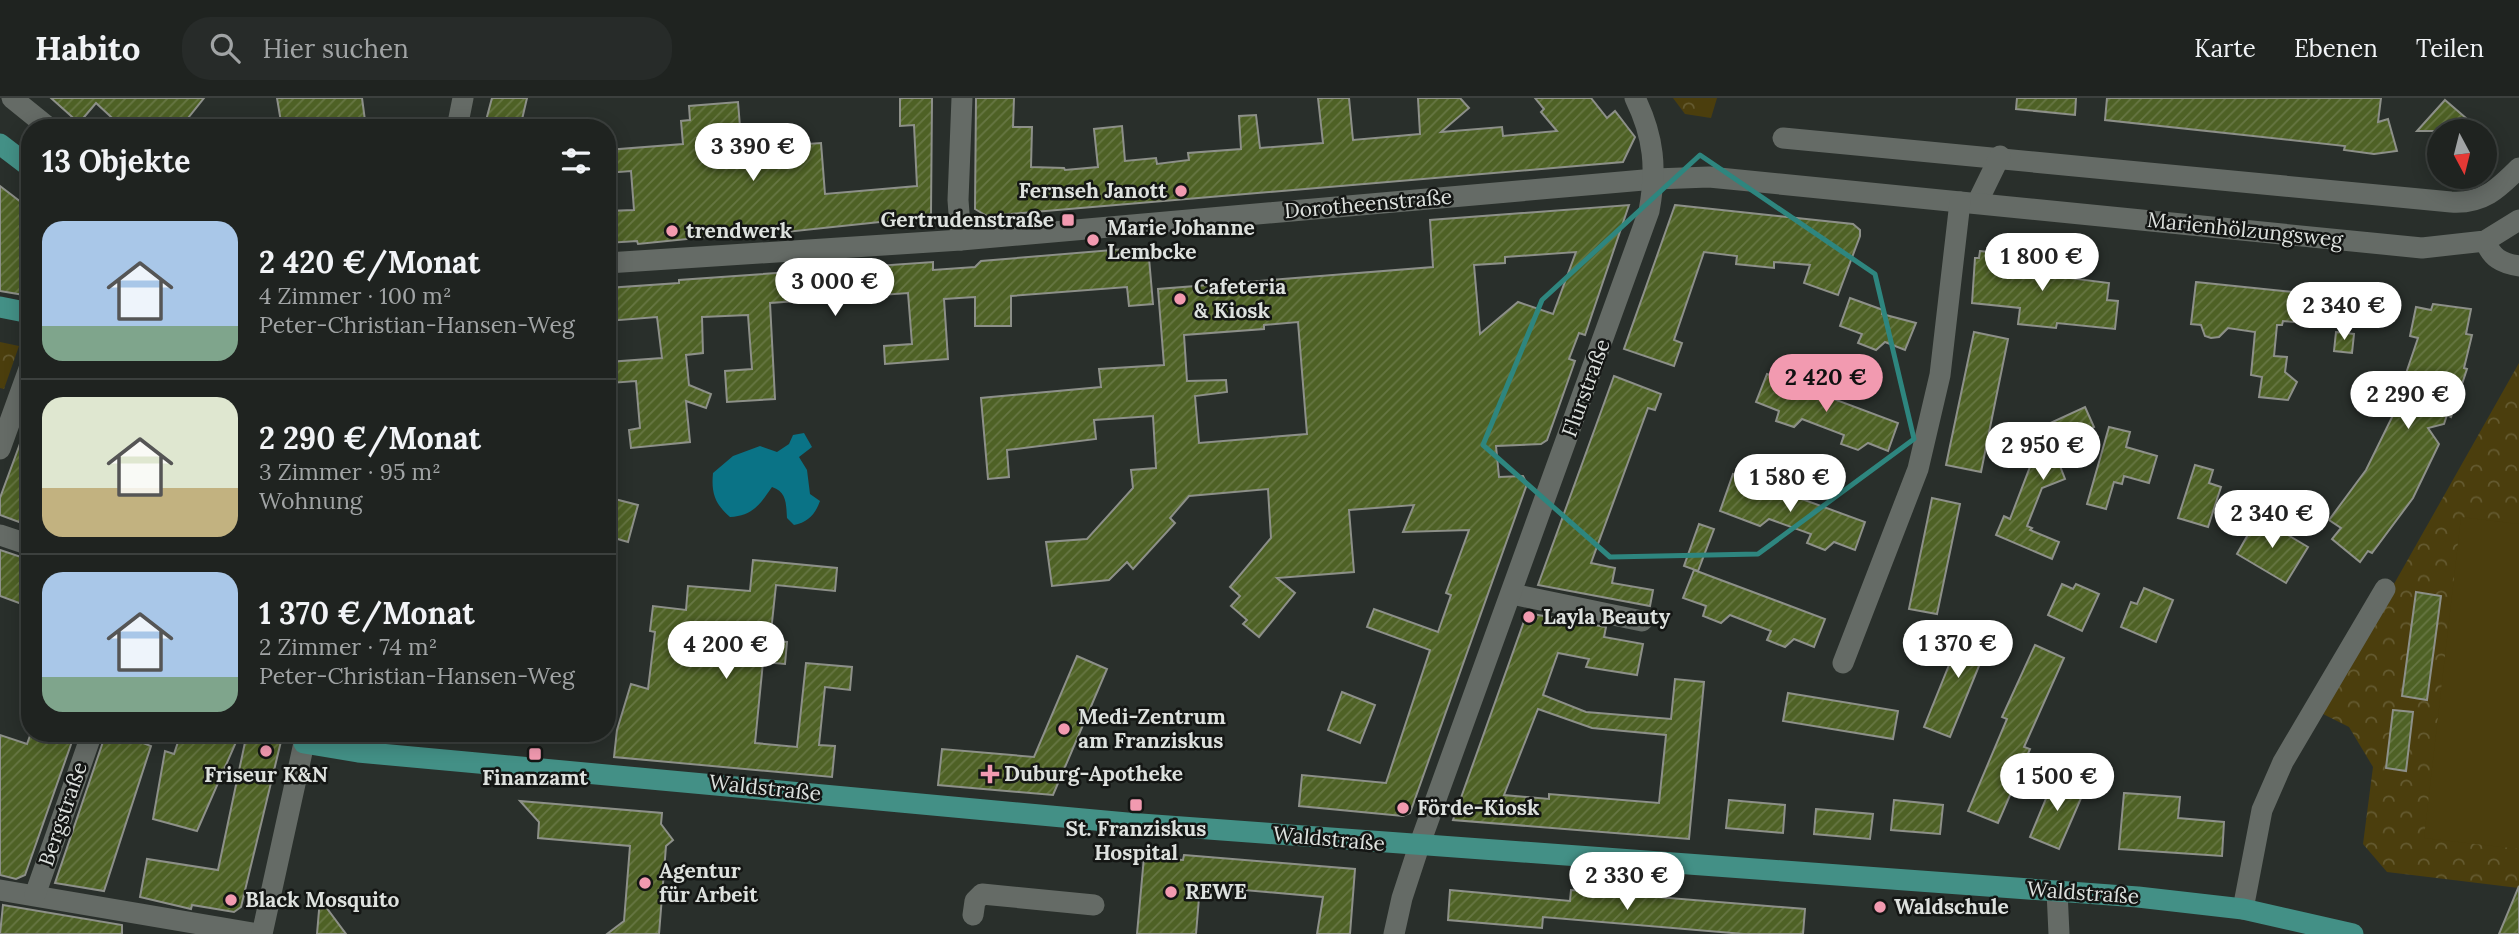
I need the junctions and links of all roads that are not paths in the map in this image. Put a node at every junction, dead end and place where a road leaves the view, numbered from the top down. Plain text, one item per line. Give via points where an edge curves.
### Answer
1 (12, 98) edge
2 (463, 98) edge
3 (962, 98) edge
4 (1635, 98) edge
5 (37, 119) edge
6 (459, 119) edge
7 (1783, 138) dead end
8 (0, 144) edge
9 (2000, 156) junction
10 (21, 160) edge
11 (2519, 167) edge
12 (1709, 177) joint
13 (1655, 179) junction
14 (2486, 197) junction
15 (1969, 203) junction
16 (2514, 223) edge
17 (961, 240) junction
18 (2484, 242) junction
19 (616, 262) edge
20 (2519, 266) edge
21 (0, 307) edge
22 (21, 311) edge
23 (21, 381) edge
24 (8, 403) edge
25 (0, 449) edge
26 (0, 535) edge
27 (21, 542) edge
28 (2385, 589) dead end
29 (1512, 594) junction
30 (1642, 621) dead end
31 (1843, 663) dead end
32 (89, 742) edge
33 (305, 742) edge
34 (321, 742) edge
35 (1419, 846) junction
36 (0, 890) edge
37 (2057, 891) junction
38 (35, 895) junction
39 (1094, 905) dead end
40 (2243, 909) junction
41 (973, 915) dead end
42 (260, 934) edge
43 (1394, 934) edge
44 (2059, 934) edge
45 (2353, 934) edge

1 - 5 street
2 - 6 street
3 - 17 street
4 - 13 street via 1654,146
7 - 9 street
8 - 10 main road
9 - 14 street via 2451,202 2470,203
9 - 15 street
11 - 14 street
12 - 13 street, Dorotheenstraße
12 - 15 street, Marienhölzungsweg
13 - 17 street, Dorotheenstraße
13 - 29 street, Flurstraße via 1649,211
14 - 16 street, Marienhölzungsweg
15 - 18 street, Marienhölzungsweg via 2422,248
15 - 31 street via 1940,375 1918,469
16 - 18 street, Marienhölzungsweg
17 - 19 street, Dorotheenstraße
18 - 20 street via 2490,255
21 - 22 main road
23 - 24 street
24 - 25 street
26 - 27 street
28 - 40 street via 2283,762 2262,810
29 - 30 street
29 - 35 street, Flurstraße
32 - 38 street, Bergstraße
33 - 42 street
34 - 35 main road, Waldstraße via 358,752
35 - 37 main road, Waldstraße
35 - 43 street, Flurstraße
36 - 38 street
37 - 40 main road, Waldstraße
37 - 44 street
38 - 42 street
39 - 41 street via 982,894 975,901
40 - 45 main road, Waldstraße

